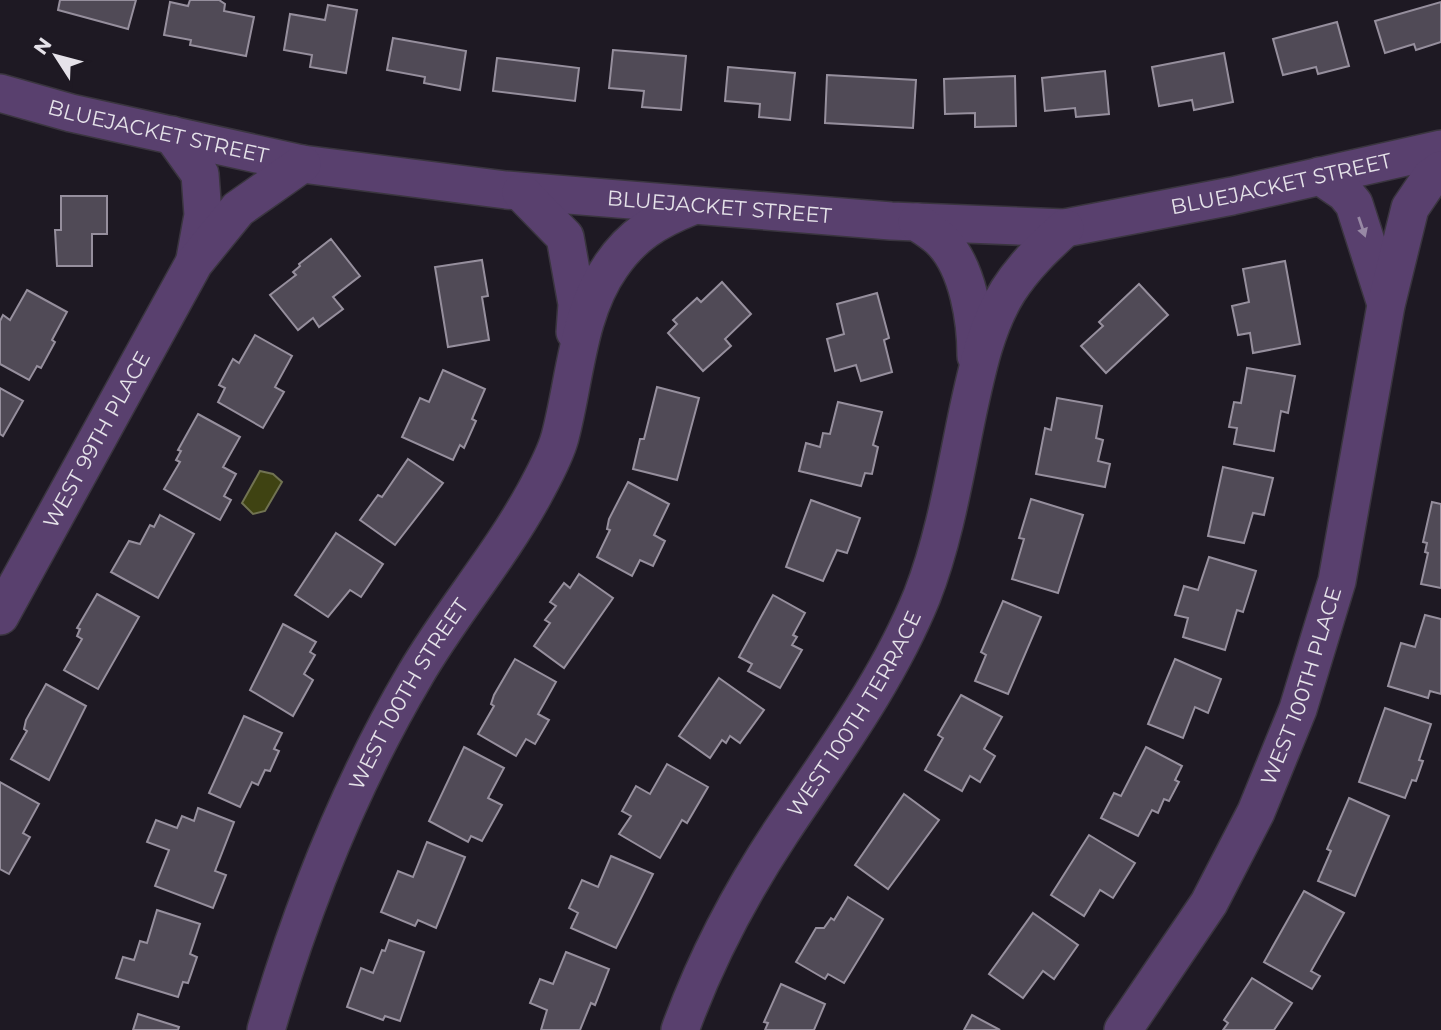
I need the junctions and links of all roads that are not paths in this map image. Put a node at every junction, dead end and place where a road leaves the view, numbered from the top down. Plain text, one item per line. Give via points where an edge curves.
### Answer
1 (0, 93) edge
2 (172, 135) junction
3 (1441, 149) edge
4 (302, 164) junction
5 (1441, 170) edge
6 (1320, 176) junction
7 (521, 192) junction
8 (691, 207) junction
9 (917, 222) junction
10 (1065, 228) junction
11 (194, 263) junction
12 (1386, 305) junction
13 (573, 371) junction
14 (976, 374) junction
15 (0, 616) edge
16 (266, 1030) edge
17 (680, 1030) edge
18 (1123, 1030) edge

1 - 2 street, BLUEJACKET STREET
2 - 4 street, BLUEJACKET STREET
2 - 11 street, WEST 99TH PLACE via 200,174 203,215
3 - 6 street, BLUEJACKET STREET
4 - 7 street, BLUEJACKET STREET
4 - 11 street, WEST 99TH PLACE via 238,209
5 - 12 street, WEST 100TH PLACE via 1410,208
6 - 10 street, BLUEJACKET STREET
6 -> 12 street, WEST 100TH PLACE via 1354,204
7 - 8 street, BLUEJACKET STREET
7 - 13 street, WEST 100TH STREET via 565,237 577,304
8 - 9 street, BLUEJACKET STREET
8 - 13 street, WEST 100TH STREET via 657,220 612,264 595,294
9 - 10 street, BLUEJACKET STREET
9 - 14 street, WEST 100TH TERRACE via 944,242 968,288 976,328
10 - 14 street, WEST 100TH TERRACE via 1037,253 1009,290 994,318
11 - 15 street, WEST 99TH PLACE
12 - 18 street, WEST 100TH PLACE via 1337,581 1298,709 1256,812 1209,903
13 - 16 street, WEST 100TH STREET via 559,439 533,495 414,676 335,830 291,944
14 - 17 street, WEST 100TH TERRACE via 938,551 921,597 855,725 780,833 730,918

